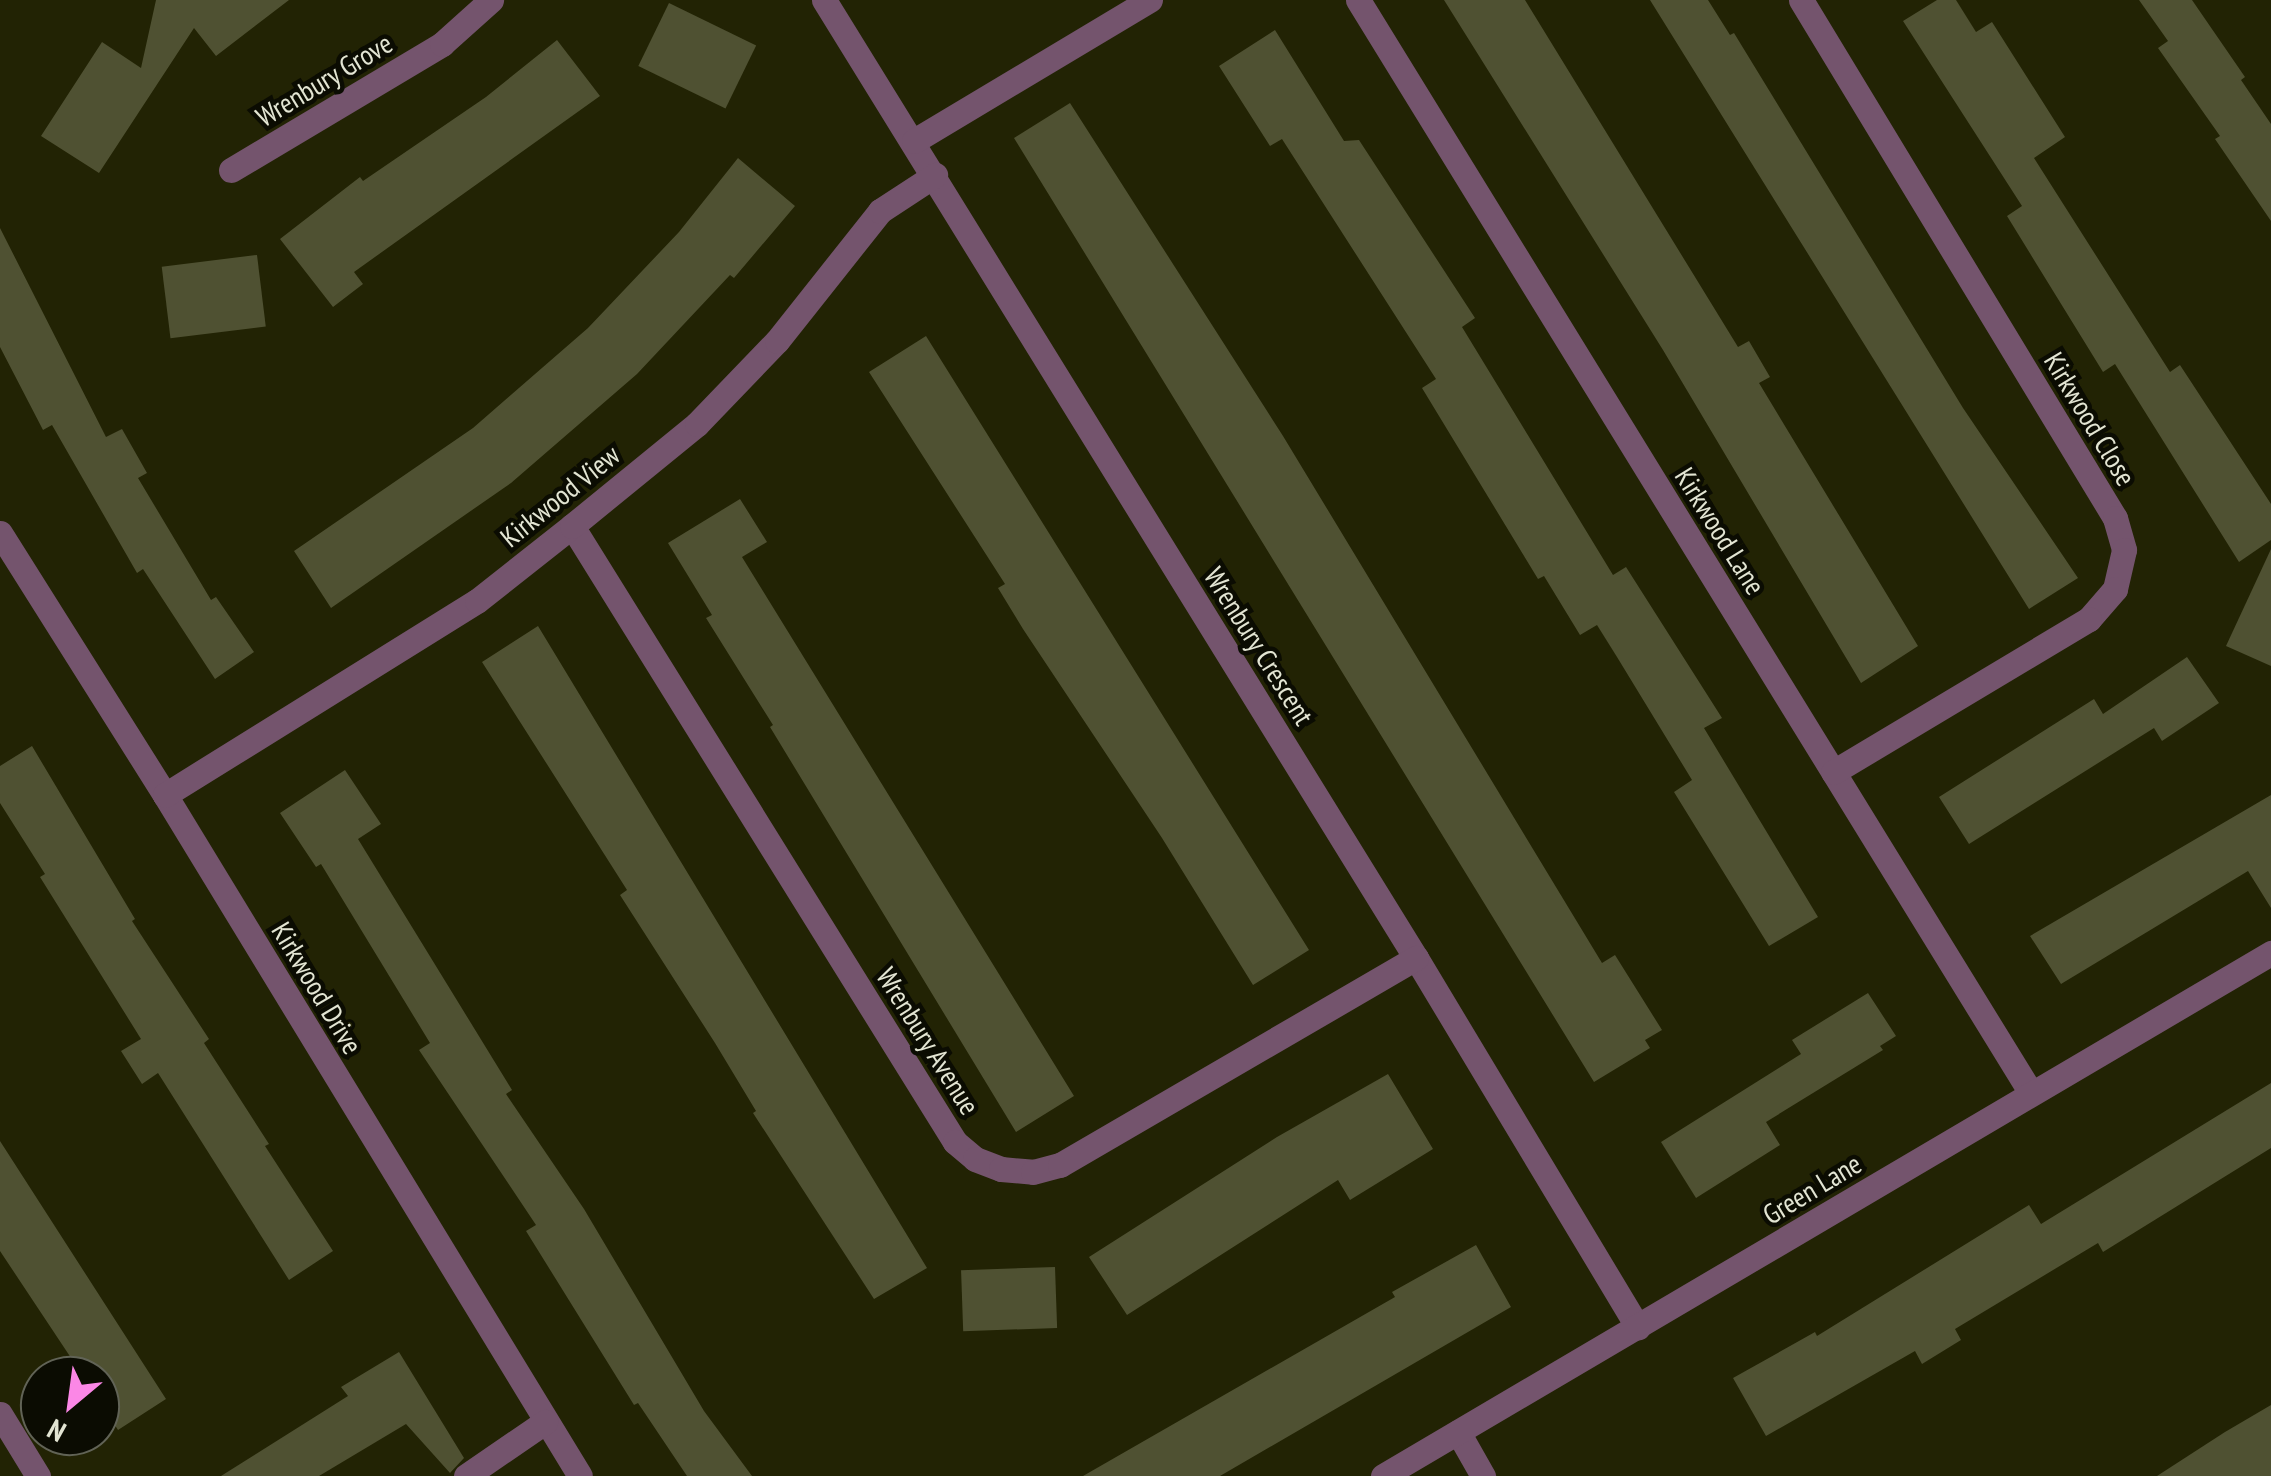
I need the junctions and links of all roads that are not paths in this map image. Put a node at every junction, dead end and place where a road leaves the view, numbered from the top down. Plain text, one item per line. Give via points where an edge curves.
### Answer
1 (491, 0) edge
2 (824, 0) edge
3 (1150, 0) edge
4 (1358, 0) edge
5 (1801, 0) edge
6 (914, 141) junction
7 (231, 170) dead end
8 (935, 175) junction
9 (572, 526) junction
10 (0, 534) edge
11 (1833, 772) junction
12 (165, 795) junction
13 (2271, 952) edge
14 (1416, 958) junction
15 (2031, 1093) junction
16 (1638, 1327) junction
17 (0, 1414) edge
18 (545, 1422) junction
19 (1458, 1432) junction
20 (38, 1476) edge
21 (466, 1476) edge
22 (580, 1476) edge
23 (1383, 1476) edge
24 (1483, 1476) edge

1 - 7 street, Wrenbury Grove via 442,44
2 - 6 street, Wrenbury Crescent
3 - 6 street
4 - 11 street, Kirkwood Lane
5 - 11 street, Kirkwood Close via 2116,518 2124,550 2116,589 2089,619
6 - 8 street, Wrenbury Crescent
8 - 9 street, Kirkwood View via 880,211 776,341 697,424
8 - 14 street, Wrenbury Crescent
9 - 12 street, Kirkwood View via 477,601
9 - 14 street, Wrenbury Avenue via 955,1142 975,1159 1000,1170 1060,1165
10 - 12 street, Kirkwood Drive
11 - 15 street, Kirkwood Lane
12 - 18 street, Kirkwood Drive
13 - 15 street, Green Lane
14 - 16 street, Wrenbury Crescent
15 - 16 street, Green Lane
16 - 19 street, Green Lane
17 - 20 street
18 - 21 street
18 - 22 street, Kirkwood Drive
19 - 23 street, Green Lane
19 - 24 street

